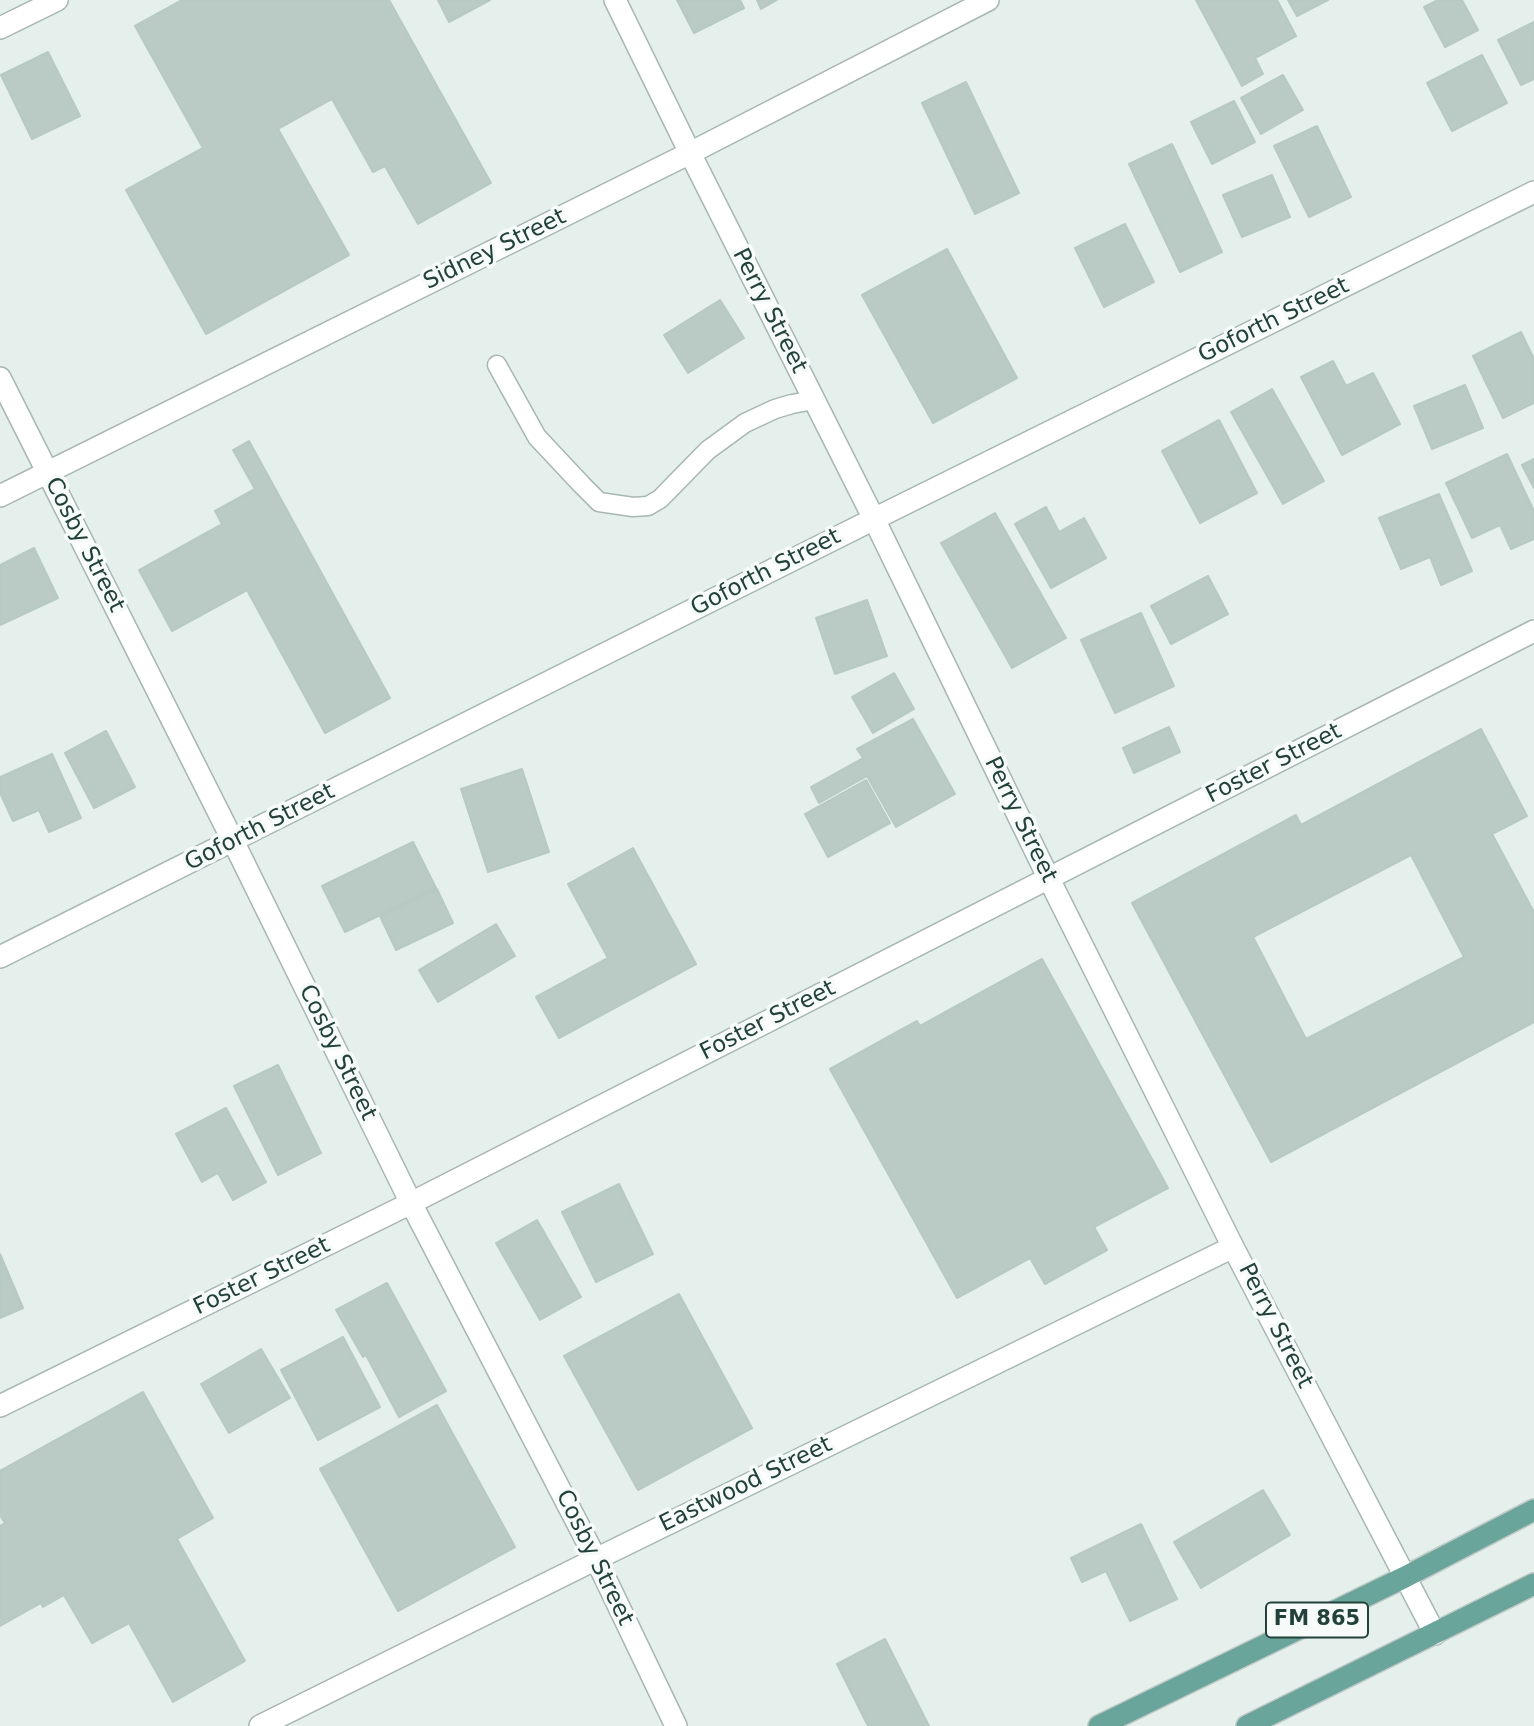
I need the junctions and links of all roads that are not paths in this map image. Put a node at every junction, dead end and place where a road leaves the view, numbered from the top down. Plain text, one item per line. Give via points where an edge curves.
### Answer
1 (57, 0) edge
2 (615, 0) edge
3 (988, 0) edge
4 (0, 29) edge
5 (690, 153) junction
6 (1534, 192) edge
7 (497, 365) dead end
8 (0, 378) edge
9 (814, 400) junction
10 (47, 473) junction
11 (0, 496) edge
12 (874, 519) junction
13 (1534, 631) edge
14 (233, 841) junction
15 (1049, 879) junction
16 (0, 957) edge
17 (411, 1203) junction
18 (1233, 1247) junction
19 (0, 1406) edge
20 (1534, 1510) edge
21 (596, 1559) junction
22 (1405, 1577) junction
23 (1534, 1584) edge
24 (1436, 1634) junction
25 (260, 1726) edge
26 (676, 1726) edge
27 (1099, 1726) edge
28 (1247, 1726) edge

1 - 4 street
2 - 5 street, Perry Street
3 - 5 street, Sidney Street
5 - 9 street, Perry Street
5 - 10 street, Sidney Street
6 - 12 street, Goforth Street
7 - 9 lane via 537,437 582,485 599,502 633,507 660,499 708,450 745,423 775,409
8 - 10 street, Cosby Street
9 - 12 street, Perry Street
10 - 11 street, Sidney Street
10 - 14 street, Cosby Street
12 - 14 street, Goforth Street
12 - 15 street, Perry Street
13 - 15 street, Foster Street
14 - 16 street, Goforth Street
14 - 17 street, Cosby Street
15 - 17 street, Foster Street
15 - 18 street, Perry Street
17 - 19 street, Foster Street
17 - 21 street, Cosby Street
18 - 21 street, Eastwood Street
18 - 22 street, Perry Street
20 - 22 main road, FM 865
21 - 25 street, Eastwood Street
21 - 26 street, Cosby Street
22 - 24 street, Perry Street
22 - 27 main road, FM 865
23 - 24 main road, FM 865
24 - 28 main road, FM 865

